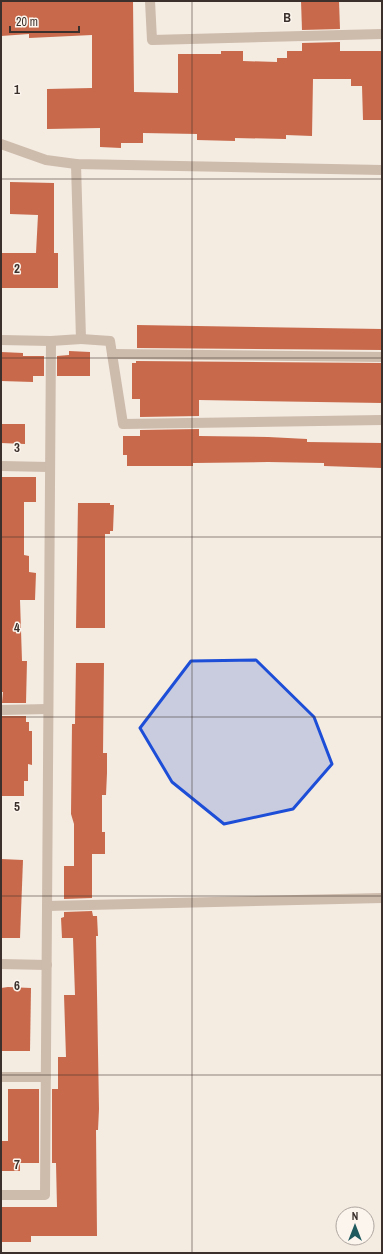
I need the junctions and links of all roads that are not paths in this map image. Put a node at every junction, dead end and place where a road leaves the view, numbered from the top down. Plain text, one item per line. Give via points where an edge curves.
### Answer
1 (150, 1) edge
2 (382, 34) edge
3 (1, 144) edge
4 (76, 164) junction
5 (382, 170) edge
6 (81, 339) junction
7 (1, 340) edge
8 (51, 341) junction
9 (112, 354) junction
10 (382, 357) edge
11 (382, 420) edge
12 (1, 466) edge
13 (49, 467) junction
14 (1, 710) edge
15 (48, 710) junction
16 (382, 898) edge
17 (48, 906) junction
18 (1, 964) edge
19 (47, 965) junction
20 (46, 1076) junction
21 (1, 1077) edge
22 (1, 1195) edge

1 - 2 street via 152,40
3 - 4 street via 46,160
4 - 5 street
4 - 6 street
6 - 8 street
6 - 9 street via 110,340
7 - 8 street
8 - 13 street
9 - 10 street
9 - 11 street via 123,424
12 - 13 street
13 - 15 street
14 - 15 street
15 - 17 street
16 - 17 street
17 - 19 street
18 - 19 street
19 - 20 street
20 - 21 street
20 - 22 street via 45,1195

